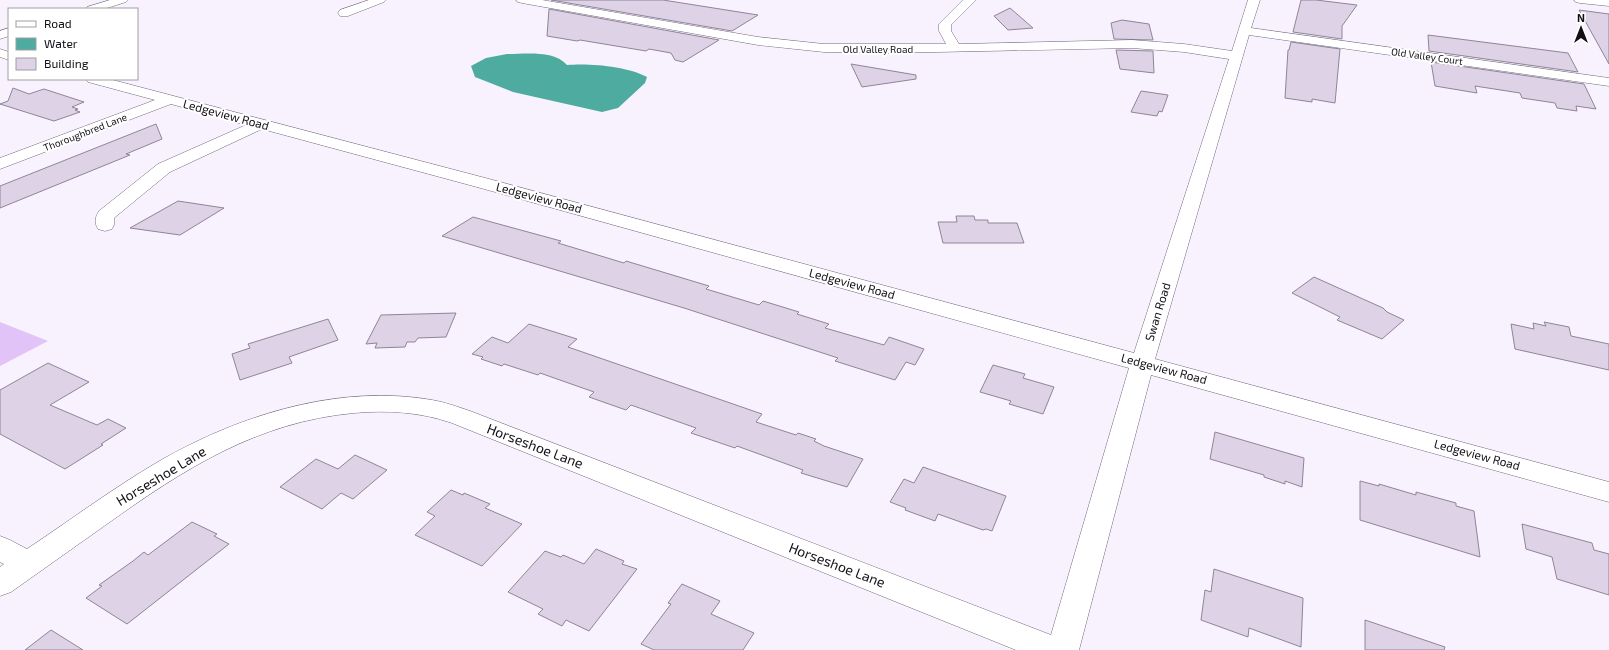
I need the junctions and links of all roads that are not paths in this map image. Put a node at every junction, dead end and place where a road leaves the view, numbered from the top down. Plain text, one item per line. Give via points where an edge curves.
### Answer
1 (122, 0) edge
2 (380, 0) edge
3 (522, 0) edge
4 (970, 0) edge
5 (1254, 0) edge
6 (1580, 0) edge
7 (1609, 3) edge
8 (94, 8) edge
9 (344, 13) dead end
10 (1245, 31) junction
11 (955, 48) junction
12 (1237, 56) junction
13 (97, 80) edge
14 (1609, 82) edge
15 (169, 100) junction
16 (260, 124) junction
17 (0, 164) edge
18 (105, 225) dead end
19 (1142, 363) junction
20 (1609, 492) edge
21 (0, 548) edge
22 (28, 564) junction
23 (0, 583) edge
24 (1053, 650) edge
25 (1063, 650) edge

1 - 8 street
2 - 9 street
3 - 11 street, Old Valley Road via 750,40 793,45 857,49
4 - 11 street via 945,24 945,31
5 - 10 street, Swan Road
6 - 7 street
10 - 12 street, Swan Road
10 - 14 street, Old Valley Court
11 - 12 street, Old Valley Road via 1132,44
12 - 19 street, Swan Road
13 - 15 street, Ledgeview Road
15 - 16 street, Ledgeview Road
15 - 17 street, Thoroughbred Lane
16 - 18 street via 164,168 106,215
16 - 19 street, Ledgeview Road
19 - 20 street, Ledgeview Road
19 - 25 street, Swan Road
21 - 22 street
22 - 23 street, Horseshoe Lane
22 - 24 street, Horseshoe Lane via 144,484 182,460 220,441 296,414 340,406 402,404 433,408 461,417

